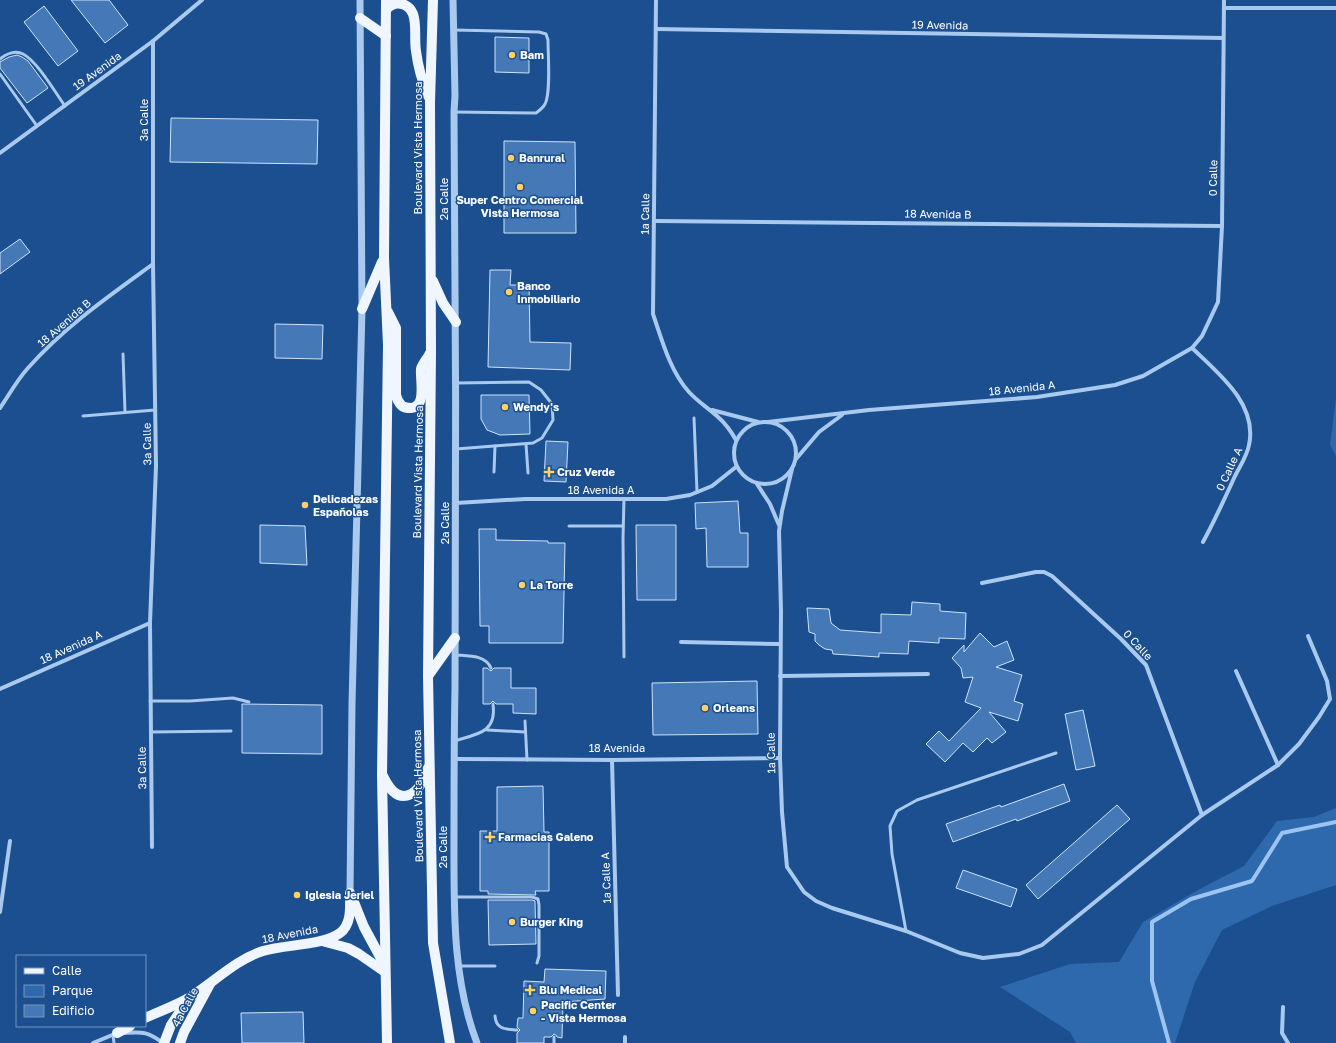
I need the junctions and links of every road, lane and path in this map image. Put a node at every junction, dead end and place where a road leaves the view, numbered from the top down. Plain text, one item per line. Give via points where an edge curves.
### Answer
1 (202, 0) edge
2 (360, 0) edge
3 (453, 0) edge
4 (656, 0) edge
5 (1224, 0) edge
6 (434, 3) edge
7 (386, 5) edge
8 (1224, 8) junction
9 (1336, 8) edge
10 (360, 18) junction
11 (656, 29) junction
12 (454, 30) junction
13 (386, 36) junction
14 (1223, 38) junction
15 (153, 41) junction
16 (0, 59) edge
17 (0, 74) edge
18 (430, 102) junction
19 (65, 106) junction
20 (454, 112) junction
21 (38, 126) junction
22 (0, 153) edge
23 (654, 221) junction
24 (1222, 226) junction
25 (384, 258) junction
26 (153, 264) junction
27 (431, 272) junction
28 (386, 308) junction
29 (362, 309) junction
30 (456, 322) junction
31 (1192, 348) junction
32 (431, 352) junction
33 (123, 354) dead end
34 (456, 383) junction
35 (0, 408) edge
36 (155, 410) junction
37 (710, 410) junction
38 (125, 412) junction
39 (844, 413) junction
40 (83, 416) dead end
41 (694, 418) dead end
42 (758, 422) junction
43 (768, 422) junction
44 (736, 440) junction
45 (526, 444) junction
46 (495, 446) junction
47 (456, 449) junction
48 (796, 459) junction
49 (736, 466) junction
50 (792, 469) junction
51 (494, 472) dead end
52 (528, 473) dead end
53 (757, 484) junction
54 (697, 492) junction
55 (624, 499) junction
56 (456, 503) junction
57 (779, 525) junction
58 (569, 526) dead end
59 (623, 526) junction
60 (1203, 542) dead end
61 (982, 582) dead end
62 (150, 623) junction
63 (1308, 636) dead end
64 (455, 638) junction
65 (681, 642) dead end
66 (780, 644) junction
67 (455, 655) junction
68 (624, 657) dead end
69 (492, 668) dead end
70 (1236, 671) dead end
71 (928, 674) dead end
72 (428, 676) junction
73 (780, 676) junction
74 (0, 689) edge
75 (150, 701) junction
76 (249, 702) dead end
77 (493, 704) dead end
78 (525, 721) dead end
79 (487, 730) junction
80 (231, 731) dead end
81 (151, 732) junction
82 (525, 732) junction
83 (454, 741) junction
84 (1056, 753) dead end
85 (780, 758) junction
86 (454, 759) junction
87 (527, 760) junction
88 (612, 760) junction
89 (430, 761) junction
90 (1278, 765) junction
91 (382, 774) junction
92 (1202, 816) junction
93 (10, 841) dead end
94 (152, 847) dead end
95 (350, 893) junction
96 (454, 897) junction
97 (0, 912) edge
98 (906, 931) junction
99 (322, 941) junction
100 (537, 963) dead end
101 (458, 966) junction
102 (495, 966) dead end
103 (385, 969) junction
104 (211, 982) junction
105 (618, 995) dead end
106 (190, 997) junction
107 (1283, 1007) dead end
108 (495, 1016) dead end
109 (146, 1018) edge
110 (129, 1027) edge
111 (517, 1030) dead end
112 (115, 1037) edge
113 (554, 1037) dead end
114 (625, 1037) dead end
115 (93, 1043) edge
116 (164, 1043) edge
117 (180, 1043) edge
118 (387, 1043) edge
119 (450, 1043) edge
120 (477, 1043) edge
121 (554, 1043) edge
122 (625, 1043) edge
123 (1288, 1043) edge

1 - 15 street, 19 Avenida
2 - 10 street
3 - 12 street, 2a Calle
4 - 11 street, 1a Calle
5 - 8 street, 0 Calle
6 - 18 main road, Boulevard Vista Hermosa
7 - 13 main road
7 - 18 main road via 400,3 407,6 412,13 420,74
8 - 9 street
8 - 14 street, 0 Calle
10 - 13 main road
10 - 29 street
11 - 14 street, 19 Avenida
11 - 23 street, 1a Calle
12 - 20 street, 2a Calle
12 - 20 lane via 539,32 546,34 548,40 546,103 536,113
13 - 25 main road
14 - 24 street, 0 Calle
15 - 19 street, 19 Avenida
15 - 26 street, 3a Calle
16 - 19 lane via 15,52 23,54 34,63
17 - 21 lane
18 - 27 main road, Boulevard Vista Hermosa
19 - 21 street, 19 Avenida
20 - 30 street, 2a Calle
21 - 22 street, 19 Avenida
23 - 24 street, 18 Avenida B
23 - 37 street, 1a Calle via 653,314 676,371 689,392
24 - 31 street, 0 Calle via 1218,302 1202,336
25 - 28 main road
25 - 29 main road
26 - 35 street, 18 Avenida B via 81,317 48,347 27,369
26 - 36 street, 3a Calle
27 - 30 main road via 433,284
27 - 32 main road, Boulevard Vista Hermosa
28 - 32 main road via 396,328 396,395 404,407 414,408 420,401 421,368
28 - 91 main road via 388,360
29 - 95 street
30 - 34 street, 2a Calle
31 - 39 street, 18 Avenida A via 1143,376 1115,385 1037,397
31 - 60 street, 0 Calle A via 1237,395 1251,429 1249,447
32 - 72 main road, Boulevard Vista Hermosa
33 - 38 lane
34 - 45 lane via 529,382 541,390 552,404 553,420 542,438
34 - 47 street, 2a Calle
36 - 38 lane
36 - 62 street, 3a Calle via 156,466
37 - 42 street, 1a Calle
37 - 44 street, 1a Calle via 725,423
38 - 40 lane
39 - 43 street, 18 Avenida A
39 - 48 street via 819,432
41 - 54 lane
42 - 43 street
42 - 44 street via 749,426
43 - 48 street via 787,431 793,439
44 - 49 street
45 - 46 lane
45 - 52 lane
46 - 47 lane
46 - 51 lane
47 - 56 street, 2a Calle
48 - 50 street
49 - 53 street via 741,474
49 - 54 street, 18 Avenida A via 712,486
50 - 53 street via 786,477 777,482
50 - 57 street, 1a Calle
53 - 57 street, 1a Calle
54 - 55 street, 18 Avenida A via 666,499
55 - 56 street, 18 Avenida A via 525,499
55 - 59 lane
56 - 64 street, 2a Calle
57 - 66 street, 1a Calle
58 - 59 lane
59 - 68 lane
61 - 92 street, 0 Calle via 1036,572 1052,576 1146,665
62 - 74 street, 18 Avenida A
62 - 75 street, 3a Calle
63 - 90 street, 1a Calle via 1327,681 1330,699 1299,744
64 - 67 street, 2a Calle
64 - 72 main road
65 - 66 street
66 - 73 street, 1a Calle
67 - 69 lane via 483,659
67 - 83 street, 2a Calle
70 - 90 street
71 - 73 street
72 - 89 main road, Boulevard Vista Hermosa
73 - 85 street, 1a Calle
75 - 76 lane via 233,698
75 - 81 street, 3a Calle
77 - 79 lane via 492,722
78 - 82 lane
79 - 82 lane
79 - 83 lane
80 - 81 lane
81 - 94 street, 3a Calle
82 - 87 lane
83 - 86 street, 2a Calle
84 - 98 lane via 917,800 897,811 890,826 892,854
85 - 88 street, 18 Avenida
85 - 98 street, 1a Calle via 787,867 795,880 804,892 816,901
86 - 87 street, 18 Avenida
86 - 96 street, 2a Calle
87 - 88 street, 18 Avenida
88 - 105 street, 1a Calle A
89 - 91 main road via 422,783 415,792 406,796 395,794
89 - 119 main road, Boulevard Vista Hermosa via 433,943
90 - 92 street, 1a Calle
91 - 103 main road
92 - 98 street, 1a Calle via 1056,934 1037,947 1019,954 982,958 960,953
93 - 97 street
95 - 99 main road, 18 Avenida via 349,920 344,929
95 - 103 main road
96 - 100 lane via 538,899 540,956
96 - 101 street, 2a Calle
99 - 103 main road via 348,948
99 - 104 main road, 18 Avenida via 262,951
101 - 102 lane
101 - 120 street, 2a Calle via 463,1000
103 - 118 main road
104 - 106 main road, 18 Avenida
104 - 117 main road, 4a Calle
106 - 109 main road
106 - 116 main road, 4a Calle via 177,1014
107 - 123 street via 1282,1033
108 - 111 lane via 499,1027
110 - 112 main road
112 - 115 street
112 - 116 street via 143,1031
113 - 121 lane
114 - 122 street

